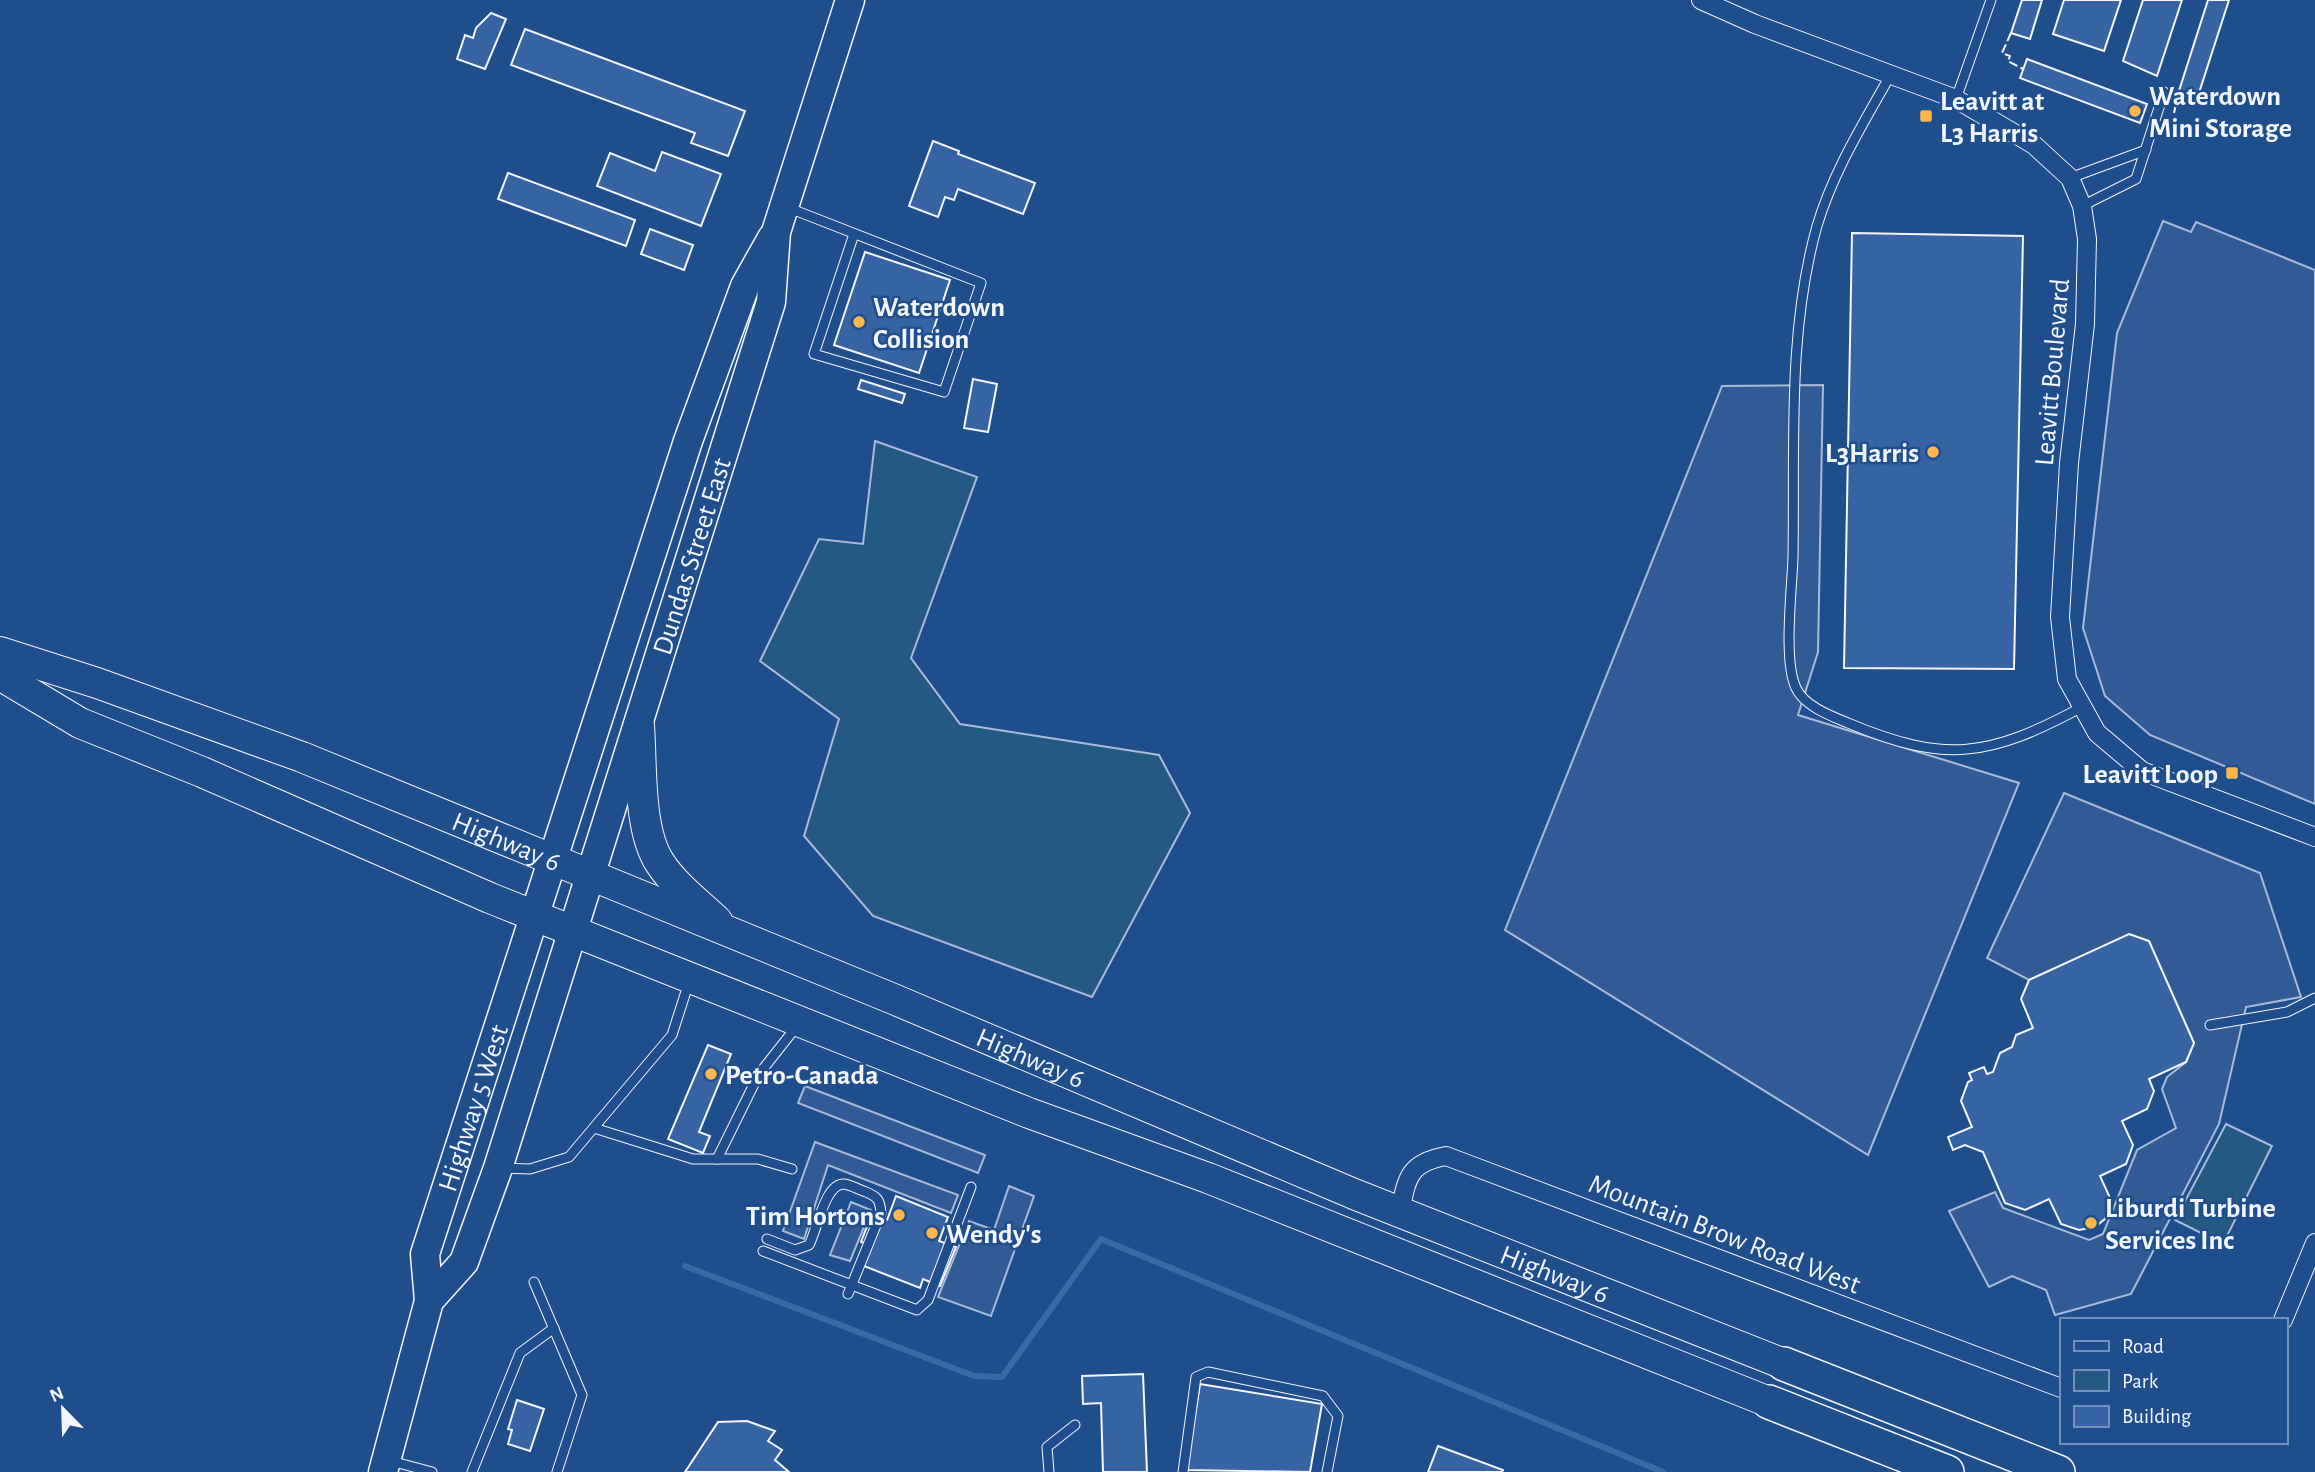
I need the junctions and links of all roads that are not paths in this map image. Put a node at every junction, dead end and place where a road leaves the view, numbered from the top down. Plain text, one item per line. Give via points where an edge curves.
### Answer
1 (850, 0) edge
2 (1702, 0) edge
3 (1990, 0) edge
4 (1891, 74) junction
5 (2164, 92) dead end
6 (1956, 99) junction
7 (2146, 150) junction
8 (2070, 178) junction
9 (784, 205) junction
10 (2082, 206) junction
11 (776, 232) junction
12 (854, 234) junction
13 (0, 652) edge
14 (0, 675) edge
15 (2082, 707) junction
16 (639, 725) junction
17 (2315, 837) edge
18 (551, 858) junction
19 (590, 875) junction
20 (533, 915) junction
21 (572, 930) junction
22 (730, 934) junction
23 (690, 979) junction
24 (2315, 998) edge
25 (800, 1022) junction
26 (2210, 1025) dead end
27 (593, 1128) junction
28 (717, 1159) junction
29 (498, 1168) junction
30 (792, 1169) dead end
31 (971, 1187) dead end
32 (1346, 1212) junction
33 (1400, 1212) junction
34 (767, 1239) dead end
35 (2315, 1243) edge
36 (763, 1251) dead end
37 (534, 1282) dead end
38 (849, 1290) junction
39 (429, 1301) junction
40 (2284, 1318) edge
41 (554, 1328) junction
42 (1784, 1364) joint
43 (2060, 1388) edge
44 (1769, 1402) joint
45 (1075, 1425) dead end
46 (384, 1466) edge
47 (432, 1472) edge
48 (472, 1472) edge
49 (557, 1472) edge
50 (1049, 1472) edge
51 (1183, 1472) edge
52 (1327, 1472) edge
53 (1947, 1472) edge
54 (2058, 1472) edge

1 - 9 main road, Dundas Street East
2 - 4 street, Leavitt Boulevard
3 - 6 lane
4 - 6 street, Leavitt Boulevard
4 - 15 lane via 1839,168 1804,280 1797,363 1790,663 1796,690 1813,706 1842,720 1890,740 1937,751 2021,738
5 - 7 lane
6 - 8 street, Leavitt Boulevard via 2034,145
7 - 8 lane
7 - 10 lane via 2136,178
8 - 10 street, Leavitt Boulevard
9 - 11 main road, Dundas Street East
9 - 12 lane
10 - 15 street, Leavitt Boulevard via 2087,239 2085,324 2070,451 2060,617 2067,679
11 - 16 main road, Dundas Street East via 771,302
11 - 18 main road, Dundas Street East via 745,286 688,442
12 - 12 lane via 981,283 944,392 814,354
13 - 18 highway, Highway 6 via 302,757
14 - 20 highway, Highway 6 via 80,723
15 - 17 street, Leavitt Boulevard via 2097,733 2142,771
16 - 19 main road, Dundas Street East
16 - 22 highway via 652,848 669,875
18 - 19 highway, Highway 6
18 - 20 main road, Dundas Street East
19 - 21 main road, Highway 5 West
19 - 22 highway, Highway 6
20 - 21 highway, Highway 6
20 - 39 main road, Highway 5 West via 425,1254
21 - 23 highway, Highway 6
21 - 29 main road, Highway 5 West
22 - 32 highway, Highway 6
23 - 25 highway, Highway 6
23 - 27 lane via 672,1035
24 - 26 lane via 2287,1012
25 - 28 lane via 759,1074
25 - 32 highway, Highway 6
27 - 28 lane via 693,1159
27 - 29 lane via 569,1157 530,1169
28 - 30 lane via 758,1159
29 - 39 main road, Highway 5 West via 464,1262
31 - 38 lane via 923,1307 906,1307
32 - 33 highway, Highway 6
32 - 44 highway, Highway 6
33 - 42 highway, Highway 6
33 - 43 street, Mountain Brow Road West via 1406,1181 1417,1165 1446,1156
34 - 38 lane via 794,1250 809,1245 829,1192 836,1185 875,1196 881,1213
35 - 40 street
36 - 38 lane
37 - 41 lane
39 - 46 main road, Highway 5 West
41 - 48 lane via 520,1353
41 - 49 lane via 582,1395
42 - 54 highway, Highway 6
44 - 53 highway, Highway 6
45 - 50 lane via 1046,1447
46 - 47 lane
51 - 52 lane via 1196,1377 1208,1371 1323,1396 1338,1416

